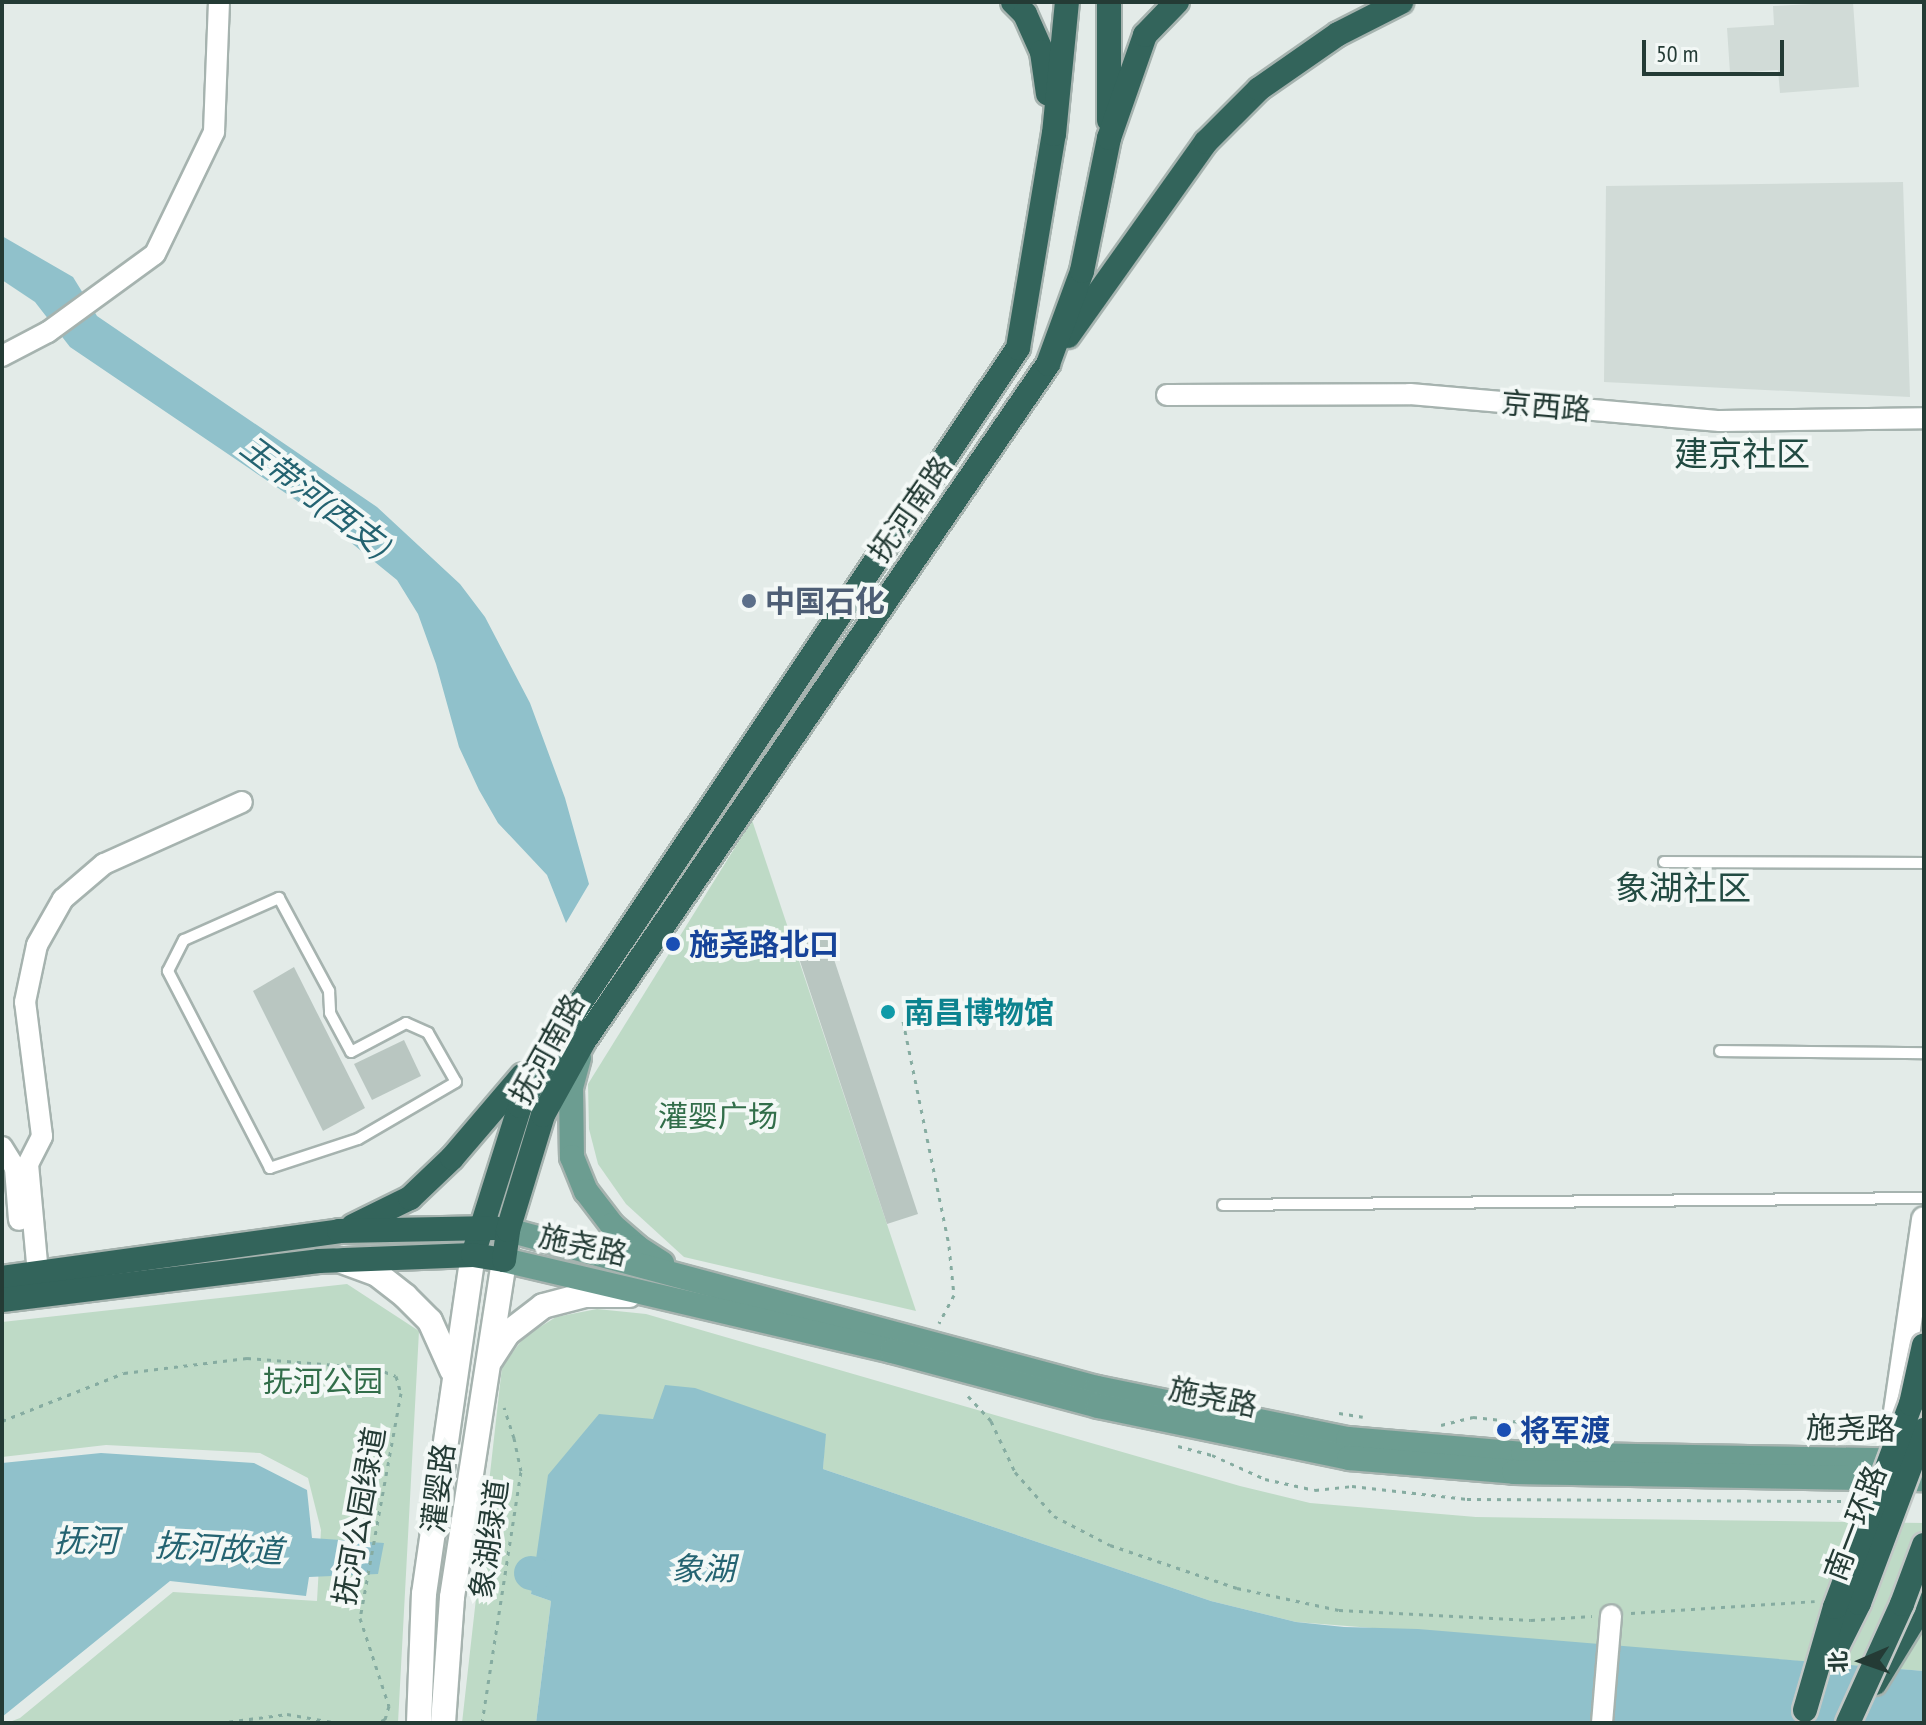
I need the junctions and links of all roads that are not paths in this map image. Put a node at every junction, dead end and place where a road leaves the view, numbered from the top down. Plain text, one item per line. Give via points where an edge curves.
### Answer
1 (219, 2) edge
2 (1013, 2) edge
3 (1067, 2) edge
4 (1109, 2) edge
5 (1177, 2) edge
6 (1401, 2) edge
7 (1054, 134) junction
8 (1109, 138) junction
9 (2, 356) edge
10 (1048, 364) junction
11 (1167, 395) dead end
12 (1924, 418) edge
13 (242, 802) dead end
14 (1664, 862) dead end
15 (1924, 863) edge
16 (575, 1011) junction
17 (584, 1041) junction
18 (1720, 1051) dead end
19 (1924, 1053) edge
20 (456, 1082) joint
21 (2, 1147) edge
22 (1924, 1198) edge
23 (1223, 1205) dead end
24 (1924, 1219) edge
25 (480, 1227) junction
26 (508, 1230) junction
27 (339, 1231) junction
28 (473, 1255) junction
29 (339, 1260) junction
30 (504, 1260) junction
31 (681, 1275) junction
32 (21, 1276) edge
33 (676, 1299) junction
34 (2, 1300) edge
35 (1924, 1345) edge
36 (487, 1364) junction
37 (453, 1372) junction
38 (1924, 1430) edge
39 (1924, 1461) edge
40 (1888, 1469) junction
41 (1924, 1479) edge
42 (1924, 1545) edge
43 (1924, 1603) edge
44 (1611, 1615) road end
45 (1802, 1716) edge
46 (419, 1723) edge
47 (443, 1723) edge
48 (1602, 1723) edge
49 (1849, 1723) edge

1 - 9 street via 214,132 155,254 102,296
2 - 7 highway via 1025,14 1042,52
3 - 7 highway, 抚河南路
4 - 8 highway
5 - 8 highway, 抚河南路 via 1145,35
6 - 10 highway via 1338,34 1259,89 1206,142
7 - 16 highway, 抚河南路 via 1018,348
8 - 10 highway, 抚河南路 via 1082,271
10 - 17 highway, 抚河南路
11 - 12 street, 京西路 via 1410,394 1720,421
13 - 32 street via 104,864 63,899 37,945 25,1002 42,1136 28,1164
14 - 15 lane
16 - 25 highway, 抚河南路 via 520,1106
16 - 27 highway via 498,1108 410,1198
17 - 26 highway, 抚河南路 via 543,1115
17 - 31 main road via 571,1087 576,1169 612,1225
18 - 19 lane
20 - 20 lane via 358,1139 270,1168 168,971 184,940 279,898 329,991 330,1013 351,1052 406,1023 428,1033
21 - 32 street via 15,1168
22 - 23 lane
24 - 40 main road
25 - 26 highway
25 - 27 highway
25 - 28 highway, 抚河南路
26 - 30 highway, 抚河南路
26 - 31 main road, 施尧路
27 - 32 highway
28 - 29 highway
28 - 30 highway
28 - 37 main road, 灌婴路
29 - 34 highway
29 - 37 main road via 377,1274 405,1296 430,1321
30 - 33 main road, 施尧路
30 - 36 main road, 灌婴路
31 - 40 main road, 施尧路 via 1097,1388 1348,1439 1523,1454
33 - 36 main road via 585,1295 543,1306 508,1333
33 - 40 main road, 施尧路 via 1098,1406 1349,1458 1514,1472
35 - 45 highway, bridge via 1911,1404 1835,1607
36 - 47 main road, 灌婴路 via 452,1597
37 - 46 main road, 灌婴路 via 424,1594
38 - 45 highway, 南一环路, bridge via 1859,1603
39 - 40 main road, 施尧路
40 - 41 main road, 施尧路
42 - 49 highway, bridge
43 - 49 highway, bridge
44 - 48 street

